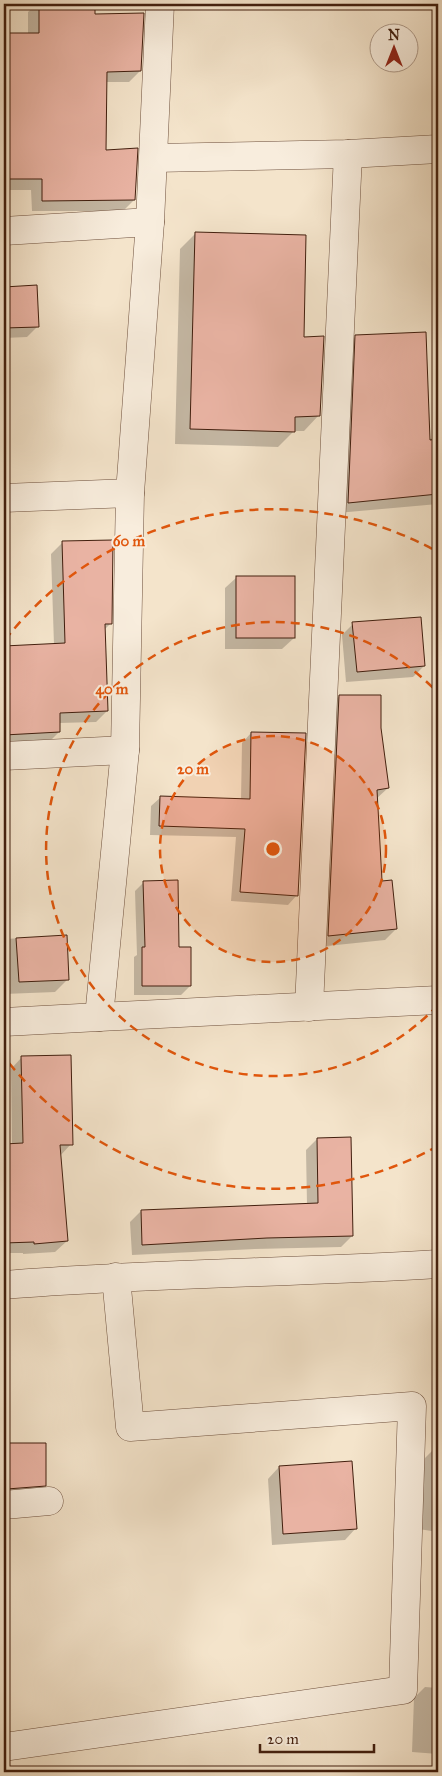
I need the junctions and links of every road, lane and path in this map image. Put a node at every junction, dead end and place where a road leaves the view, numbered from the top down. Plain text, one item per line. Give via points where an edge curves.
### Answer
1 (160, 4) edge
2 (438, 149) edge
3 (348, 154) junction
4 (154, 158) junction
5 (150, 222) junction
6 (4, 231) edge
7 (130, 493) junction
8 (4, 498) edge
9 (125, 750) junction
10 (4, 756) edge
11 (438, 1000) edge
12 (309, 1007) junction
13 (99, 1017) junction
14 (4, 1022) edge
15 (438, 1264) edge
16 (116, 1277) junction
17 (4, 1285) edge
18 (50, 1501) dead end
19 (4, 1505) edge
20 (4, 1747) edge

1 - 4 street
2 - 3 street
3 - 4 street
3 - 12 street
4 - 5 street
5 - 6 street
5 - 7 street
7 - 8 street
7 - 9 street
9 - 10 street
9 - 13 street
11 - 12 street
12 - 13 street
13 - 14 street
15 - 16 street
16 - 17 street
16 - 20 street via 130,1427 412,1406 403,1690
18 - 19 street

